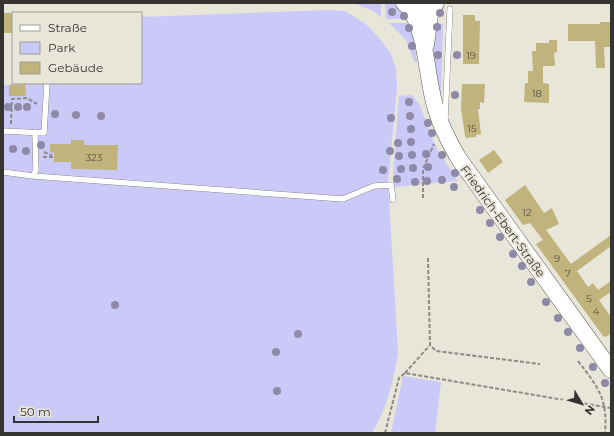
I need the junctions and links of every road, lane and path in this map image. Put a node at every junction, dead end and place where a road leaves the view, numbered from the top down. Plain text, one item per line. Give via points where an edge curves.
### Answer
1 (407, 4) edge
2 (440, 5) edge
3 (425, 57) junction
4 (48, 84) edge
5 (46, 109) junction
6 (3, 131) edge
7 (11, 131) junction
8 (35, 132) junction
9 (440, 138) junction
10 (52, 156) dead end
11 (47, 157) dead end
12 (3, 172) edge
13 (33, 176) junction
14 (423, 198) dead end
15 (392, 200) dead end
16 (428, 258) dead end
17 (430, 345) junction
18 (578, 361) dead end
19 (540, 364) dead end
20 (611, 370) edge
21 (405, 373) junction
22 (606, 408) junction
23 (611, 408) edge
24 (385, 433) edge
25 (605, 433) edge

1 - 2 main road via 421,9
1 - 3 main road, Friedrich-Ebert-Straße via 414,14
2 - 3 main road, Friedrich-Ebert-Straße via 427,32
2 - 9 lane
3 - 9 main road, Friedrich-Ebert-Straße
4 - 5 lane
5 - 7 path via 27,98 12,99
5 - 8 lane via 44,133
6 - 7 lane
7 - 8 lane
8 - 13 lane via 36,170
9 - 14 path via 423,169
9 - 20 main road, Friedrich-Ebert-Straße via 459,159
10 - 11 path
12 - 13 lane
13 - 15 lane via 343,199 374,186 391,186
16 - 17 path
17 - 19 path via 436,351
17 - 21 path
18 - 22 path via 603,399
21 - 22 path
21 - 24 path via 399,378
22 - 23 path
22 - 25 path

